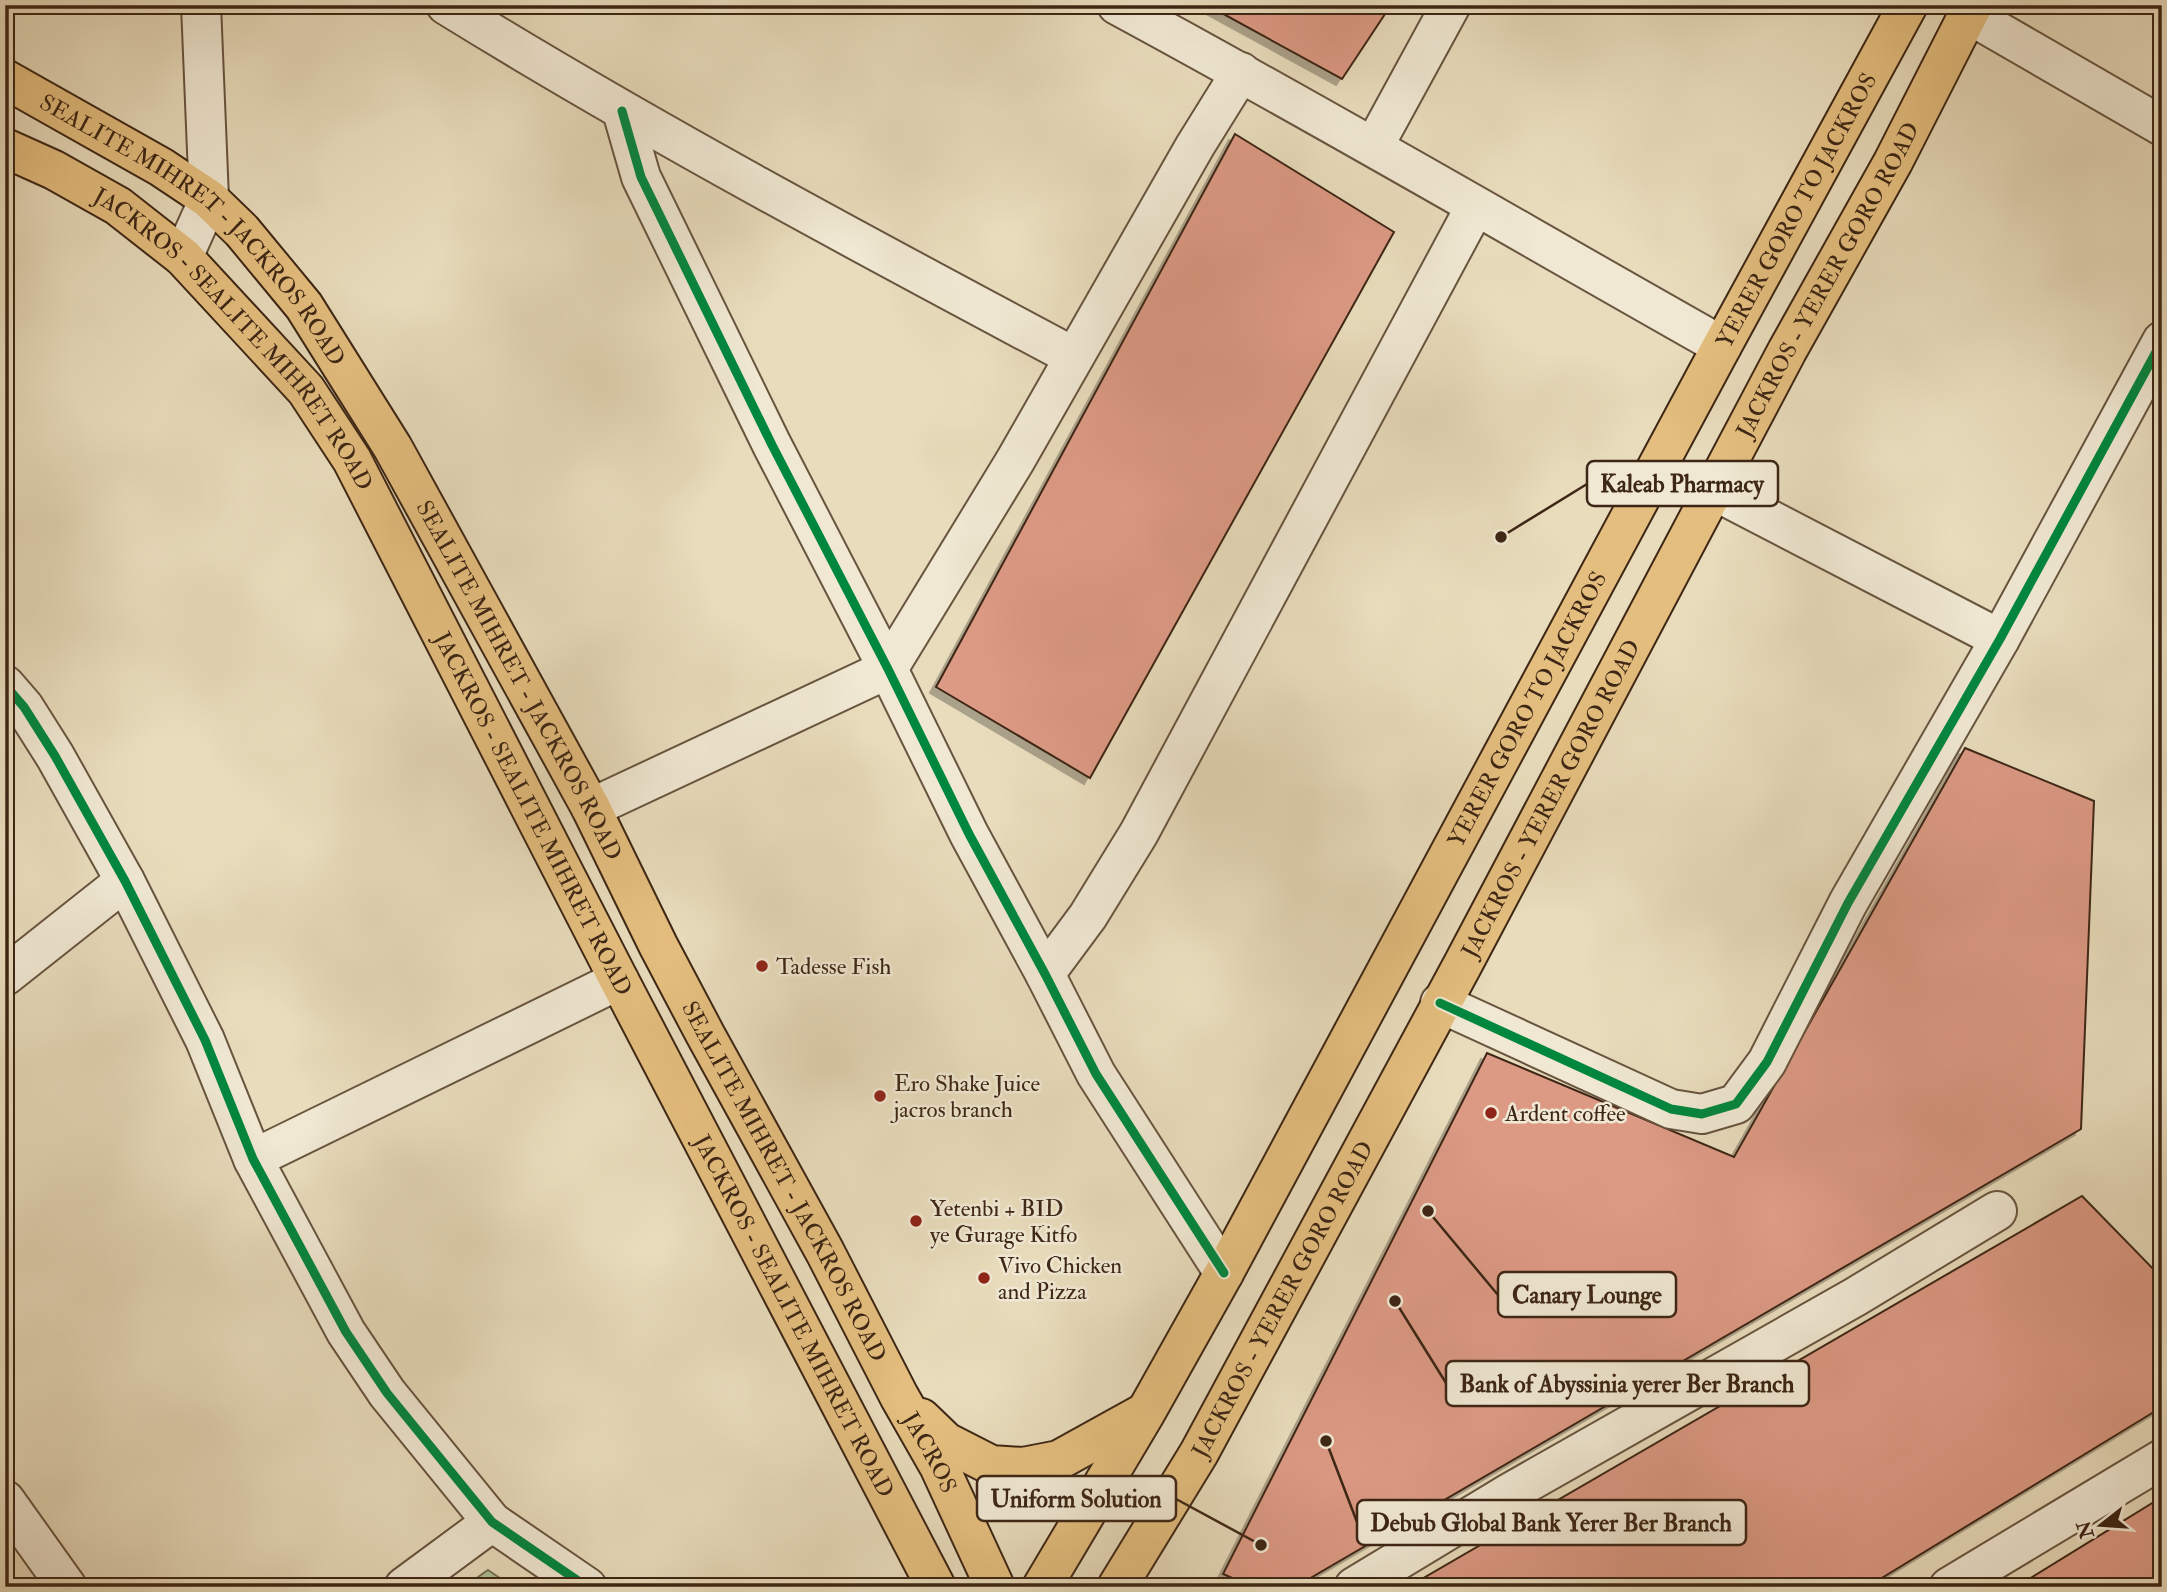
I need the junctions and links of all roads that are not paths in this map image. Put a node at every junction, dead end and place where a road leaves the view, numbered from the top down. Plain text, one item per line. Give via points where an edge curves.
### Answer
1 (201, 5) edge
2 (446, 5) edge
3 (1117, 5) edge
4 (1451, 5) edge
5 (1908, 5) edge
6 (1970, 10) edge
7 (1241, 72) junction
8 (5, 79) edge
9 (622, 111) junction
10 (2162, 126) edge
11 (1374, 146) junction
12 (5, 148) edge
13 (209, 200) junction
14 (1475, 207) junction
15 (183, 257) junction
16 (2162, 341) edge
17 (1721, 346) junction
18 (1074, 357) junction
19 (1713, 489) junction
20 (2000, 639) junction
21 (888, 669) junction
22 (5, 685) edge
23 (591, 808) junction
24 (125, 881) junction
25 (1045, 974) junction
26 (5, 976) edge
27 (619, 980) junction
28 (1440, 1003) junction
29 (253, 1159) junction
30 (1997, 1211) dead end
31 (1224, 1272) junction
32 (899, 1396) junction
33 (1146, 1412) junction
34 (2162, 1459) edge
35 (5, 1500) edge
36 (492, 1522) junction
37 (67, 1587) edge
38 (404, 1587) edge
39 (587, 1587) edge
40 (936, 1587) edge
41 (995, 1587) edge
42 (1042, 1587) edge
43 (1117, 1587) edge
44 (1354, 1587) edge
45 (1949, 1587) edge

1 - 13 street
2 - 9 street
3 - 7 street
4 - 11 street
5 - 17 main road, YERER GORO TO JACKROS
6 - 10 street
6 - 19 main road, JACKROS - YERER GORO ROAD via 1893,162
7 - 11 street
7 - 18 street
8 - 13 main road, SEALITE MIHRET - JACKROS ROAD via 161,167
9 - 18 street
9 - 21 street via 641,177
11 - 14 street
12 - 15 main road, JACKROS - SEALITE MIHRET ROAD via 118,206
13 - 15 street
13 - 23 main road, SEALITE MIHRET - JACKROS ROAD via 242,231 304,306 393,449
14 - 17 street
14 - 25 street via 1139,833 1088,916
15 - 27 main road, JACKROS - SEALITE MIHRET ROAD via 306,390 352,460
16 - 20 street
17 - 31 main road, YERER GORO TO JACKROS
18 - 21 street
19 - 20 street
19 - 28 main road, JACKROS - YERER GORO ROAD
20 - 28 street via 1848,903 1768,1062 1736,1104 1703,1114 1671,1109
21 - 23 street
21 - 25 street
22 - 24 street via 55,756
23 - 32 main road, SEALITE MIHRET - JACKROS ROAD via 681,990
24 - 26 street
24 - 29 street via 205,1040
25 - 31 street via 1096,1074
27 - 29 street
27 - 40 main road, JACKROS - SEALITE MIHRET ROAD
28 - 43 main road, JACKROS - YERER GORO ROAD via 1199,1453
29 - 36 street via 346,1332 387,1393
30 - 44 street
31 - 33 main road, YERER GORO TO JACKROS
32 - 33 main road via 946,1442 991,1465 1023,1467 1059,1460
32 - 41 main road, JACROS via 939,1466
33 - 42 main road, YERER GORO TO JACKROS
34 - 45 street
35 - 37 street
36 - 38 street
36 - 39 street

